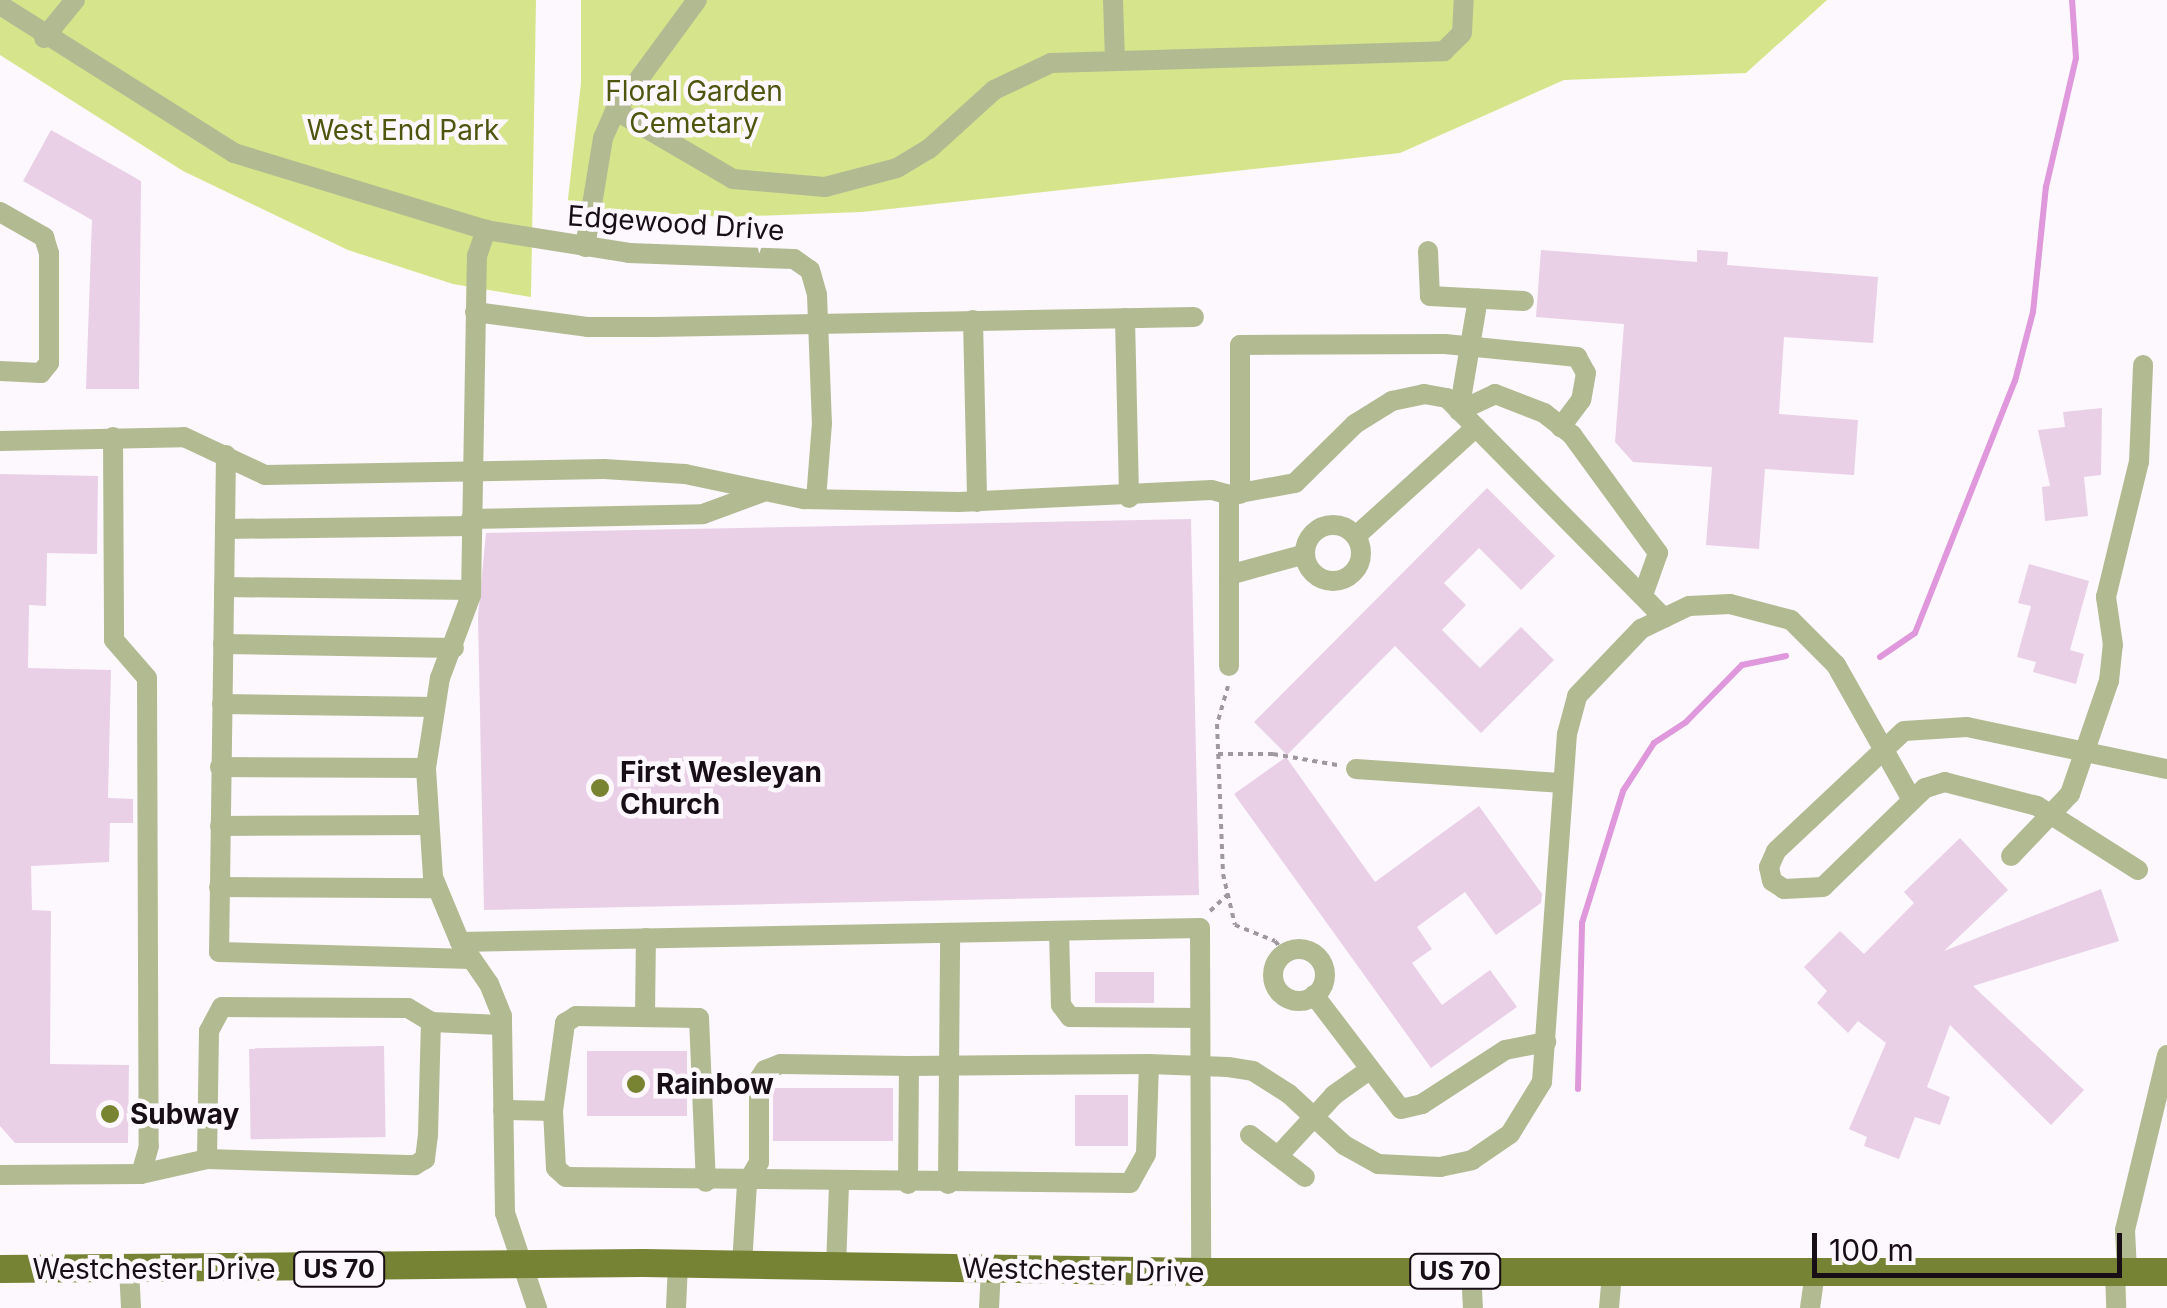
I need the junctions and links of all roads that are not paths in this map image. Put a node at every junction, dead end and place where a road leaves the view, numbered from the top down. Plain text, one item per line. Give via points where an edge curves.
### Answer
1 (75, 0) edge
2 (696, 0) edge
3 (1113, 0) edge
4 (1464, 0) edge
5 (0, 5) edge
6 (44, 38) junction
7 (1115, 59) junction
8 (616, 110) junction
9 (0, 212) edge
10 (486, 230) junction
11 (586, 247) junction
12 (1428, 251) dead end
13 (1478, 298) junction
14 (1524, 301) dead end
15 (475, 312) junction
16 (1125, 318) junction
17 (1194, 318) dead end
18 (973, 320) junction
19 (818, 324) junction
20 (1472, 347) junction
21 (2144, 366) dead end
22 (0, 371) edge
23 (1459, 410) junction
24 (1476, 427) junction
25 (1561, 427) junction
26 (114, 438) junction
27 (0, 441) edge
28 (226, 455) junction
29 (472, 472) junction
30 (766, 490) junction
31 (1234, 495) junction
32 (1130, 498) junction
33 (816, 499) junction
34 (977, 502) junction
35 (471, 523) junction
36 (225, 530) junction
37 (1356, 536) junction
38 (1305, 554) junction
39 (1229, 575) junction
40 (224, 586) junction
41 (471, 590) junction
42 (1643, 595) junction
43 (1664, 618) junction
44 (223, 644) junction
45 (454, 648) junction
46 (1229, 666) road end
47 (222, 704) junction
48 (435, 708) junction
49 (1884, 747) junction
50 (2087, 751) junction
51 (220, 767) junction
52 (426, 768) junction
53 (1356, 769) road end
54 (2167, 770) edge
55 (1560, 783) junction
56 (1912, 800) junction
57 (2052, 815) junction
58 (220, 826) junction
59 (428, 826) junction
60 (2011, 856) dead end
61 (2138, 870) dead end
62 (219, 887) junction
63 (436, 888) junction
64 (1059, 931) junction
65 (950, 933) junction
66 (646, 938) junction
67 (466, 950) junction
68 (1314, 996) junction
69 (644, 1015) junction
70 (1200, 1018) junction
71 (431, 1022) junction
72 (502, 1026) junction
73 (1546, 1042) junction
74 (2167, 1055) edge
75 (1149, 1064) junction
76 (909, 1066) junction
77 (948, 1066) junction
78 (1200, 1066) junction
79 (1369, 1070) junction
80 (2164, 1080) edge
81 (503, 1110) junction
82 (554, 1111) junction
83 (1312, 1118) junction
84 (1250, 1135) dead end
85 (1278, 1156) junction
86 (207, 1159) junction
87 (142, 1174) junction
88 (0, 1176) edge
89 (1305, 1177) dead end
90 (706, 1182) junction
91 (746, 1183) junction
92 (839, 1184) junction
93 (908, 1184) junction
94 (948, 1184) junction
95 (678, 1264) junction
96 (742, 1265) junction
97 (836, 1267) junction
98 (0, 1268) edge
99 (128, 1268) junction
100 (520, 1269) junction
101 (991, 1269) junction
102 (1612, 1271) junction
103 (1201, 1272) junction
104 (1471, 1272) junction
105 (1815, 1272) junction
106 (2121, 1272) junction
107 (2167, 1272) edge
108 (130, 1308) edge
109 (537, 1308) edge
110 (676, 1308) edge
111 (989, 1308) edge
112 (1473, 1308) edge
113 (1609, 1308) edge
114 (1810, 1308) edge
115 (2116, 1308) edge

1 - 6 street
2 - 8 street
3 - 7 street
4 - 7 street via 1462,33 1444,51
5 - 6 street, Edgewood Drive
6 - 10 street, Edgewood Drive via 234,153
7 - 8 street via 1051,63 1022,74 897,168 825,188 733,180
8 - 11 street via 603,138
9 - 22 street via 44,237 49,362 41,373
10 - 11 street, Edgewood Drive
10 - 15 street via 477,256
11 - 19 street, Edgewood Drive via 794,259 810,270
12 - 13 street via 1430,296
13 - 14 street
13 - 20 street
15 - 19 street via 586,326
15 - 29 street
16 - 17 street
16 - 18 street
16 - 32 street
18 - 19 street
18 - 34 street
19 - 33 street, Edgewood Drive via 822,423
20 - 23 street
20 - 25 street via 1584,362 1582,400
20 - 31 street via 1240,345
21 - 50 street via 2139,462 2106,597 2114,645 2109,681
23 - 24 street
23 - 25 street via 1495,394
23 - 31 street via 1446,398 1424,394 1392,401 1355,424 1295,483
24 - 37 street
24 - 42 street
25 - 42 street via 1658,553
26 - 27 street
26 - 28 street via 184,436
26 - 87 street via 114,640 147,678 149,1146
28 - 29 street via 265,474
28 - 36 street
29 - 30 street via 685,474
29 - 35 street
30 - 33 street
30 - 35 street via 703,514
31 - 32 street via 1212,490
31 - 39 street
32 - 34 street
33 - 34 street
35 - 36 street
35 - 41 street
36 - 40 street
37 - 38 street via 1341,526 1324,526 1310,537
37 - 38 street via 1361,554 1346,578 1319,577
38 - 39 street
39 - 46 street
40 - 41 street
40 - 44 street
41 - 45 street
42 - 43 street
43 - 49 street via 1689,606 1730,604 1791,620 1836,665
43 - 55 street via 1610,656 1578,696
44 - 45 street
44 - 47 street
45 - 48 street
47 - 48 street
47 - 51 street
48 - 52 street
49 - 50 street via 1904,731 1967,727
49 - 56 street
49 - 56 street via 1776,851 1772,881 1802,893 1823,887
50 - 54 street
50 - 57 street via 2077,782
51 - 52 street
51 - 58 street
52 - 59 street
53 - 55 street
55 - 73 street
56 - 57 street via 1945,782 2018,798
57 - 60 street
57 - 61 street
58 - 59 street
58 - 62 street
59 - 63 street
62 - 63 street
62 - 67 street via 219,952 227,956
63 - 67 street
64 - 65 street
64 - 70 street via 1061,1005 1070,1016
64 - 70 street via 1200,928
65 - 66 street
65 - 77 street
66 - 67 street
66 - 69 street
67 - 72 street via 489,984
68 - 68 street via 1291,999 1278,989 1273,974 1285,953 1310,951 1322,964 1324,981
68 - 79 street
69 - 82 street via 576,1016 565,1023
69 - 90 street via 700,1018
70 - 78 street
71 - 72 street
71 - 86 street via 425,1159 415,1165
71 - 86 street via 408,1008 222,1007 208,1031
72 - 81 street
73 - 79 street via 1504,1050 1410,1109 1390,1102
73 - 83 street via 1542,1082 1529,1109 1510,1134 1472,1160 1440,1168 1378,1164
74 - 80 street
75 - 77 street
75 - 78 street
75 - 94 street via 1146,1154 1130,1183
76 - 77 street
76 - 91 street via 781,1064 765,1070 759,1079 759,1162
76 - 93 street
77 - 94 street
78 - 83 street via 1253,1071
78 - 103 street
79 - 83 street
80 - 106 street via 2125,1230
81 - 82 street
81 - 100 street via 505,1213
82 - 90 street via 559,1175
83 - 85 street
84 - 85 street
85 - 89 street
86 - 87 street
87 - 88 street
90 - 91 street
91 - 92 street
91 - 96 street
92 - 93 street
92 - 97 street
93 - 94 street
95 - 96 main road, Westchester Drive / US 70
95 - 100 main road, Westchester Drive / US 70
95 - 110 street
96 - 97 main road, Westchester Drive / US 70
97 - 101 main road, Westchester Drive / US 70
98 - 99 main road, Westchester Drive / US 70
99 - 100 main road, Westchester Drive / US 70
99 - 108 street
100 - 109 street
101 - 103 main road, Westchester Drive / US 70
101 - 111 street
102 - 104 main road, Westchester Drive / US 70
102 - 105 main road, Westchester Drive / US 70
102 - 113 street
103 - 104 main road, Westchester Drive / US 70
104 - 112 street
105 - 106 main road, Westchester Drive / US 70
105 - 114 street
106 - 107 main road, Westchester Drive / US 70
106 - 115 street

